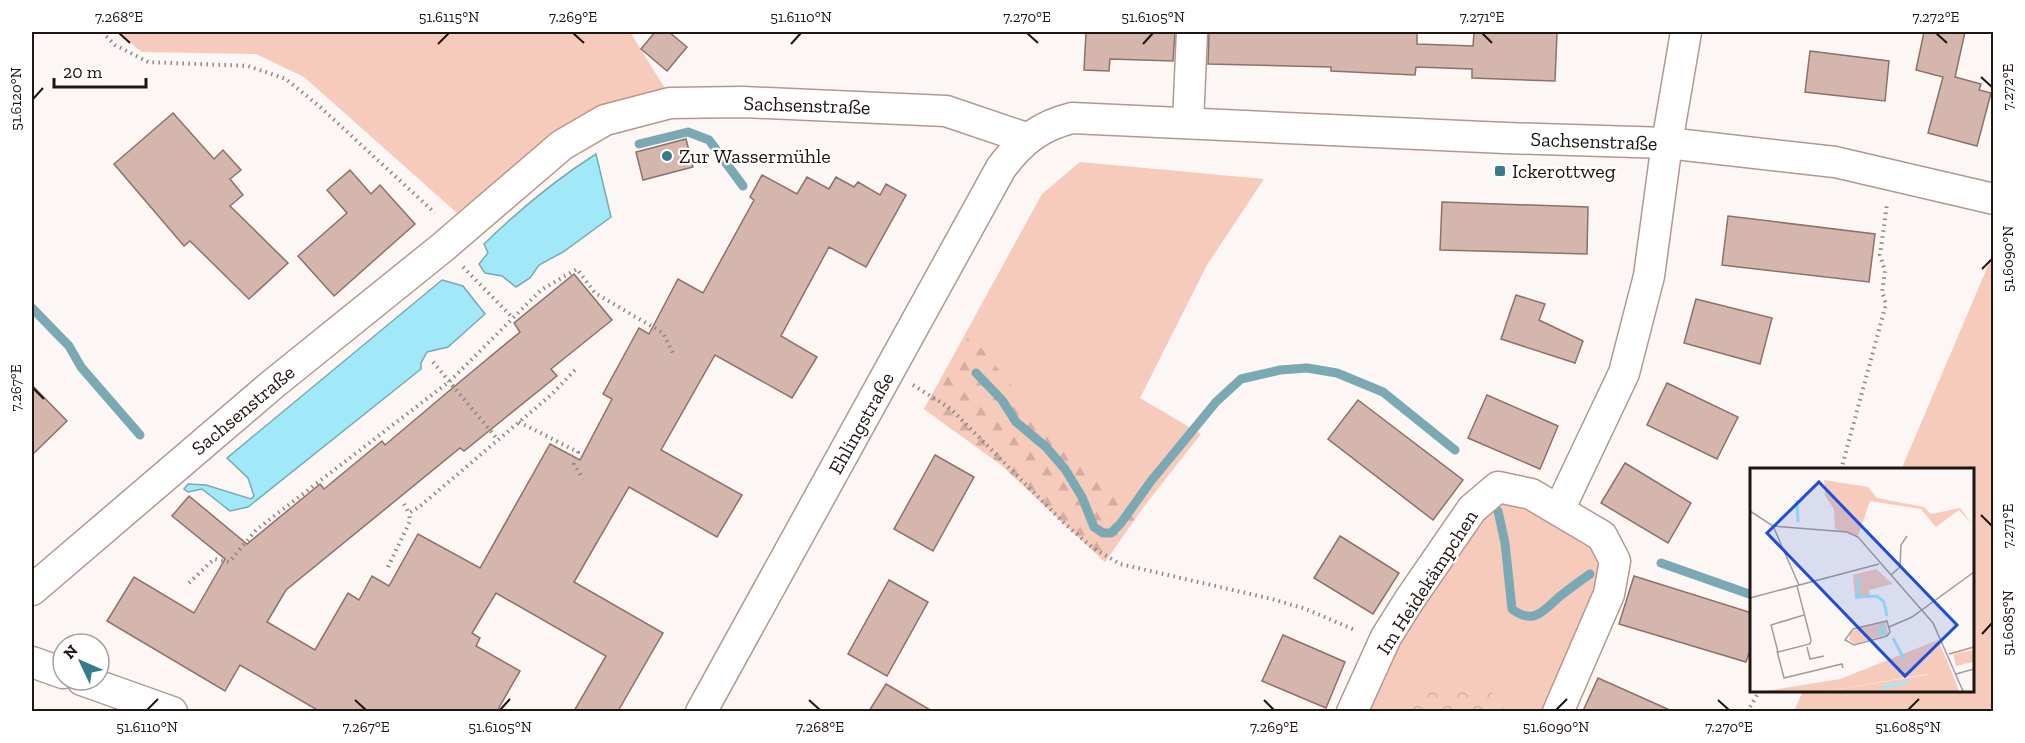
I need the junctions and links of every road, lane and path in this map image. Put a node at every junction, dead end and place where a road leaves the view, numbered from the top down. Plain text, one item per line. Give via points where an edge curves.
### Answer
1 (102, 32) edge
2 (1192, 32) edge
3 (1686, 32) edge
4 (1188, 123) junction
5 (1026, 138) junction
6 (1667, 143) junction
7 (1892, 174) junction
8 (1994, 199) edge
9 (450, 241) junction
10 (513, 318) junction
11 (674, 355) dead end
12 (433, 362) dead end
13 (575, 370) dead end
14 (889, 372) junction
15 (450, 381) junction
16 (519, 422) junction
17 (498, 440) junction
18 (1842, 468) edge
19 (583, 479) dead end
20 (404, 504) dead end
21 (1559, 510) junction
22 (409, 513) junction
23 (388, 567) dead end
24 (189, 583) dead end
25 (32, 590) edge
26 (1383, 643) junction
27 (32, 662) edge
28 (51, 669) edge
29 (111, 690) edge
30 (1759, 692) edge
31 (1994, 704) edge
32 (172, 711) edge
33 (702, 711) edge
34 (1353, 711) edge
35 (1558, 711) edge
36 (1747, 711) edge
37 (1989, 711) edge

1 - 9 path via 116,45 148,62 248,66 286,79 319,106
2 - 4 street
3 - 6 street
4 - 5 street, Sachsenstraße via 1072,118 1048,124
4 - 6 street, Sachsenstraße
5 - 9 street, Sachsenstraße via 946,111 743,102 670,103 605,120 562,145
5 - 14 street, Ehlingstraße via 1001,168
6 - 7 street, Sachsenstraße via 1835,162
6 - 21 street via 1649,276 1624,373
7 - 8 street, Sachsenstraße
7 - 18 path via 1880,255 1885,271 1882,292 1886,304
9 - 10 path
9 - 25 street, Sachsenstraße via 273,384
10 - 11 path via 541,290 577,269 596,292 663,333
10 - 15 path
12 - 15 path
13 - 16 path
14 - 26 path via 951,409 1065,524 1119,564 1306,609
14 - 33 street, Ehlingstraße
15 - 17 path
15 - 24 path via 256,530 229,562 214,559
16 - 17 path
16 - 19 path via 578,452 574,464
17 - 22 path
20 - 22 path
21 - 26 street, Im Heidekämpchen via 1531,494 1498,487 1472,508
21 - 35 street, Im Heidekämpchen via 1602,536 1615,561 1609,594
22 - 23 path via 410,521
26 - 34 street, Im Heidekämpchen
27 - 28 street
29 - 32 street
30 - 36 path
31 - 37 path

